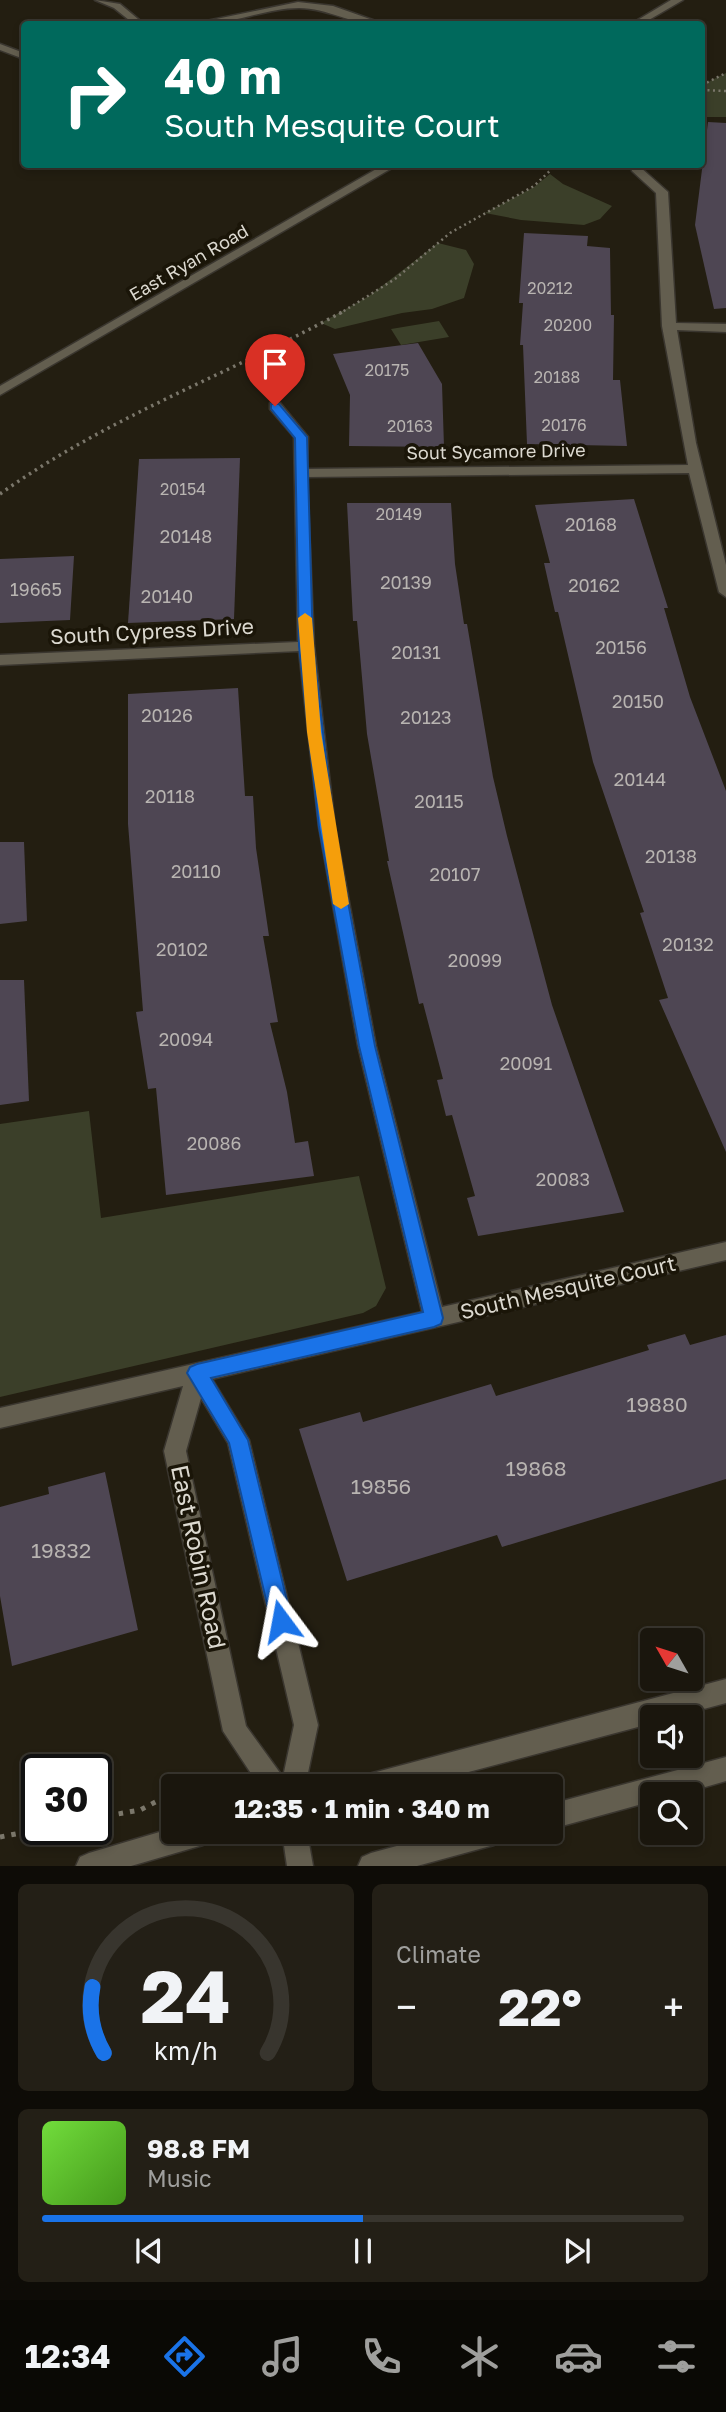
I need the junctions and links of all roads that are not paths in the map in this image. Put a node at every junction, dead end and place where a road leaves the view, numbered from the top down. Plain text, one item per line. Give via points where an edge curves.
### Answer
1 (100, 0) edge
2 (678, 0) edge
3 (135, 21) edge
4 (213, 21) edge
5 (370, 21) edge
6 (641, 21) edge
7 (0, 47) edge
8 (21, 55) edge
9 (387, 168) edge
10 (636, 169) dead end
11 (668, 326) junction
12 (726, 328) edge
13 (0, 391) edge
14 (275, 406) dead end
15 (693, 469) junction
16 (300, 473) junction
17 (726, 592) edge
18 (306, 646) junction
19 (0, 660) edge
20 (726, 1251) edge
21 (434, 1318) junction
22 (197, 1373) junction
23 (0, 1418) edge
24 (726, 1691) edge
25 (726, 1769) edge
26 (266, 1774) edge
27 (296, 1774) edge
28 (414, 1774) edge
29 (563, 1814) edge
30 (163, 1844) edge
31 (296, 1844) edge
32 (451, 1844) edge
33 (89, 1866) edge
34 (300, 1866) edge
35 (371, 1866) edge

1 - 3 street via 117,6
2 - 6 street
4 - 5 street via 298,5 330,8
7 - 8 street
9 - 13 street, East Ryan Road
10 - 11 street via 662,192
11 - 12 street
11 - 15 street
14 - 16 street via 301,437
15 - 16 street, Sout Sycamore Drive
15 - 17 street
16 - 18 street
18 - 19 street, South Cypress Drive
18 - 21 street via 327,827 367,1046
20 - 21 street, South Mesquite Court
21 - 22 street, South Mesquite Court
22 - 23 street, South Mesquite Court
22 - 26 street, East Robin Road via 175,1451 235,1731
22 - 27 street via 238,1440 306,1725
24 - 28 street
25 - 29 street
30 - 33 street
31 - 34 street
32 - 35 street

